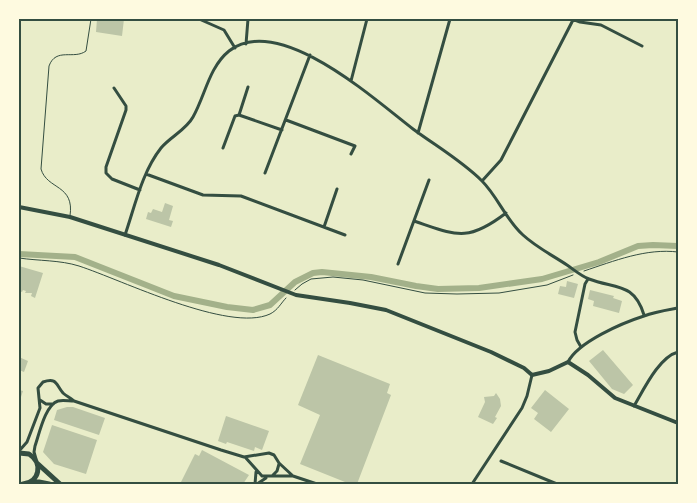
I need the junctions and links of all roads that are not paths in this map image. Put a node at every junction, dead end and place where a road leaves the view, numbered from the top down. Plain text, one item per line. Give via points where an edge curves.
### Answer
1 (91, 19) edge
2 (198, 19) edge
3 (248, 19) edge
4 (367, 19) edge
5 (450, 19) edge
6 (572, 19) edge
7 (603, 19) edge
8 (601, 24) junction
9 (246, 44) junction
10 (642, 46) dead end
11 (235, 48) junction
12 (310, 55) junction
13 (351, 81) junction
14 (114, 88) dead end
15 (248, 88) dead end
16 (238, 114) junction
17 (286, 120) junction
18 (282, 130) junction
19 (418, 133) junction
20 (223, 148) dead end
21 (351, 154) dead end
22 (265, 172) dead end
23 (146, 174) junction
24 (429, 180) dead end
25 (482, 181) junction
26 (337, 189) dead end
27 (140, 190) junction
28 (19, 207) edge
29 (506, 213) junction
30 (70, 218) junction
31 (414, 221) junction
32 (324, 228) junction
33 (125, 235) junction
34 (345, 235) dead end
35 (398, 264) dead end
36 (588, 279) junction
37 (678, 308) edge
38 (644, 315) junction
39 (581, 347) junction
40 (678, 352) edge
41 (568, 362) junction
42 (532, 375) junction
43 (62, 392) junction
44 (40, 399) junction
45 (74, 401) junction
46 (58, 402) junction
47 (54, 404) junction
48 (634, 406) junction
49 (678, 423) edge
50 (19, 452) edge
51 (244, 457) junction
52 (256, 461) junction
53 (501, 461) dead end
54 (37, 462) junction
55 (279, 463) junction
56 (256, 471) junction
57 (272, 476) junction
58 (292, 476) junction
59 (266, 477) junction
60 (30, 482) junction
61 (21, 484) edge
62 (49, 484) edge
63 (60, 484) edge
64 (256, 484) edge
65 (317, 484) edge
66 (472, 484) edge
67 (557, 484) edge

1 - 30 lane via 86,51 57,56 50,62 48,70 41,169 45,177 68,197
2 - 11 street via 224,30
3 - 9 street
4 - 13 street
5 - 19 street
6 - 8 street
6 - 25 street via 501,160
7 - 8 street
8 - 10 street
9 - 11 street
9 - 12 street via 277,44
11 - 23 street via 220,60 192,118 162,147
12 - 13 street
12 - 17 street
13 - 19 street
14 - 27 street via 126,110 106,173 112,179
15 - 16 street
16 - 18 street
16 - 20 street
17 - 18 street
17 - 21 street via 354,146
18 - 22 street
19 - 25 street
23 - 27 street
23 - 32 street via 203,195 241,196
24 - 31 street
25 - 29 street
26 - 32 street
27 - 33 street
28 - 30 street
29 - 31 street via 486,228 466,234 451,233
29 - 36 street via 522,235
30 - 33 street
31 - 35 street
32 - 34 street
33 - 42 street via 219,265 296,295 386,310 505,359
36 - 38 street via 615,285 631,293 637,298
36 - 39 street via 575,332
37 - 38 street
38 - 39 street
39 - 41 street
40 - 48 street via 670,354 662,362
41 - 42 street
41 - 48 street via 608,393
42 - 66 street via 526,401
43 - 44 street via 57,383 45,381 38,388
43 - 45 street
43 - 46 street
44 - 47 street via 46,404
44 - 50 street via 40,408 27,442
45 - 46 street
45 - 51 street
46 - 47 street
47 - 54 street via 47,412 35,446
48 - 49 street
50 - 54 main road via 29,454
51 - 52 street
51 - 52 street
52 - 55 street via 269,453
52 - 56 street
53 - 67 street
54 - 60 main road via 38,472
54 - 63 main road
55 - 57 street via 278,471
55 - 58 street
56 - 59 street
56 - 64 street
57 - 58 street
57 - 59 street
58 - 65 street
59 - 64 street
60 - 61 main road
60 - 62 main road

